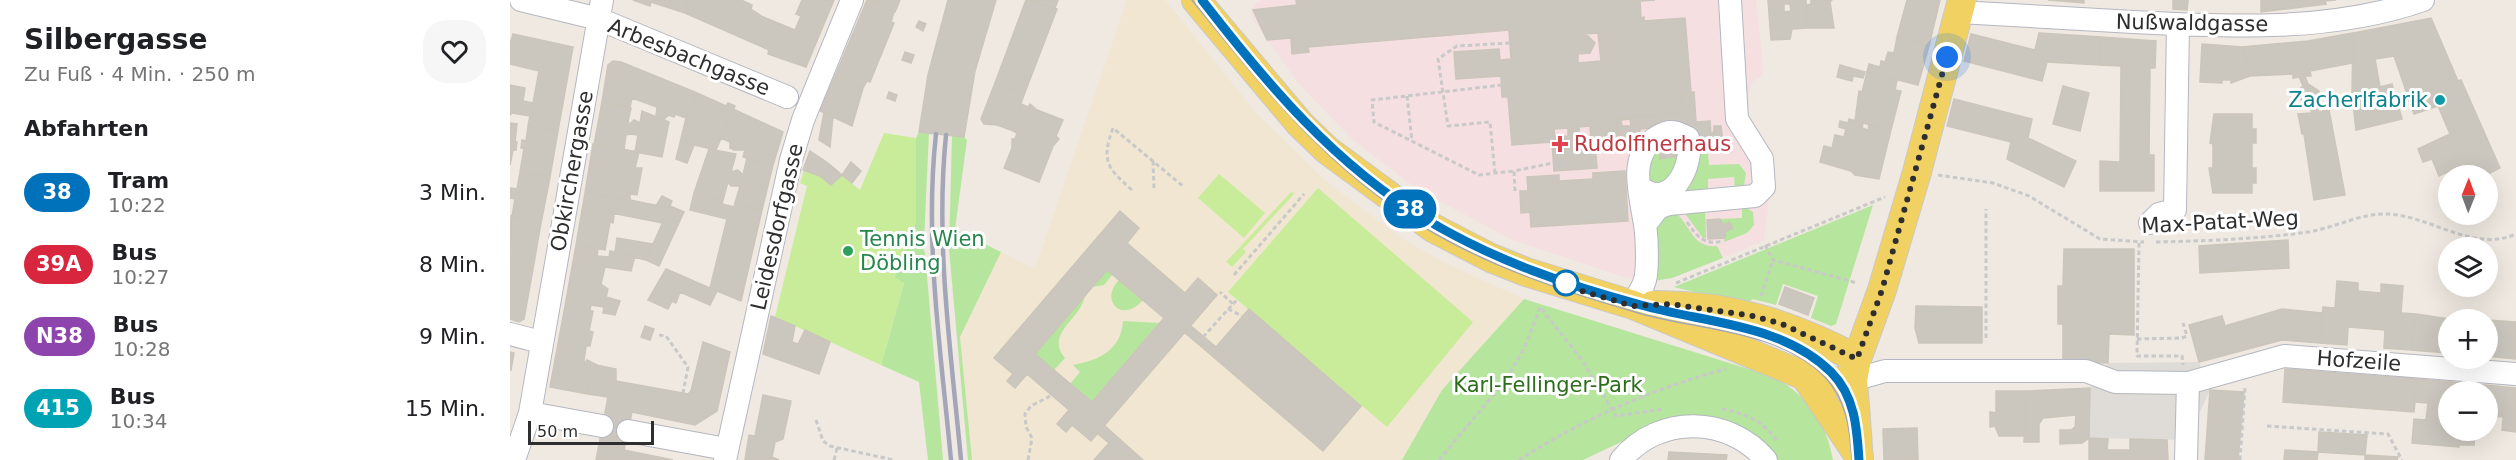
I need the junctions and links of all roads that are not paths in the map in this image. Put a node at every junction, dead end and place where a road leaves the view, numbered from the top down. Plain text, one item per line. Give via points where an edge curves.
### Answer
1 (521, 0) edge
2 (852, 0) edge
3 (1197, 0) edge
4 (1730, 0) edge
5 (2423, 0) edge
6 (2398, 4) edge
7 (1960, 6) edge
8 (600, 10) edge
9 (2178, 24) junction
10 (787, 97) dead end
11 (1639, 186) junction
12 (1671, 199) junction
13 (1645, 225) junction
14 (2144, 233) road end
15 (1633, 306) junction
16 (510, 334) edge
17 (541, 342) junction
18 (1855, 369) junction
19 (2516, 374) edge
20 (1805, 375) junction
21 (2192, 375) junction
22 (531, 413) junction
23 (603, 426) dead end
24 (628, 431) dead end
25 (2187, 450) edge
26 (513, 452) edge
27 (725, 455) edge
28 (1859, 458) edge
29 (1620, 459) edge
30 (1766, 460) edge

1 - 8 street, Arbesbachgasse
2 - 27 street, Leidesdorfgasse via 803,120 791,160
3 - 15 main road via 1300,124 1327,150 1409,212 1491,258
4 - 12 street via 1737,119 1762,159 1764,187 1755,196
5 - 6 street, Nußwaldgasse
6 - 9 street, Nußwaldgasse via 2272,25
7 - 9 street, Nußwaldgasse
7 - 18 main road via 1917,172
8 - 10 street, Arbesbachgasse
8 - 17 street, Obkirchergasse
9 - 14 street via 2175,210 2153,217
11 - 12 street via 1648,194
11 - 12 street via 1638,168 1647,145 1666,131 1678,132 1688,138 1691,149
11 - 13 street
12 - 13 street
13 - 15 street via 1645,282
15 - 18 main road via 1670,304 1753,316 1803,332
15 - 20 main road
16 - 17 street
17 - 22 street, Obkirchergasse
18 - 20 main road via 1829,382
18 - 21 street, Hofzeile via 2086,371 2115,382
18 - 28 main road
19 - 21 street, Hofzeile via 2284,356
20 - 28 main road
21 - 25 street
22 - 23 street
22 - 26 street, Obkirchergasse
24 - 27 street
29 - 30 street via 1652,436 1693,425 1736,435

